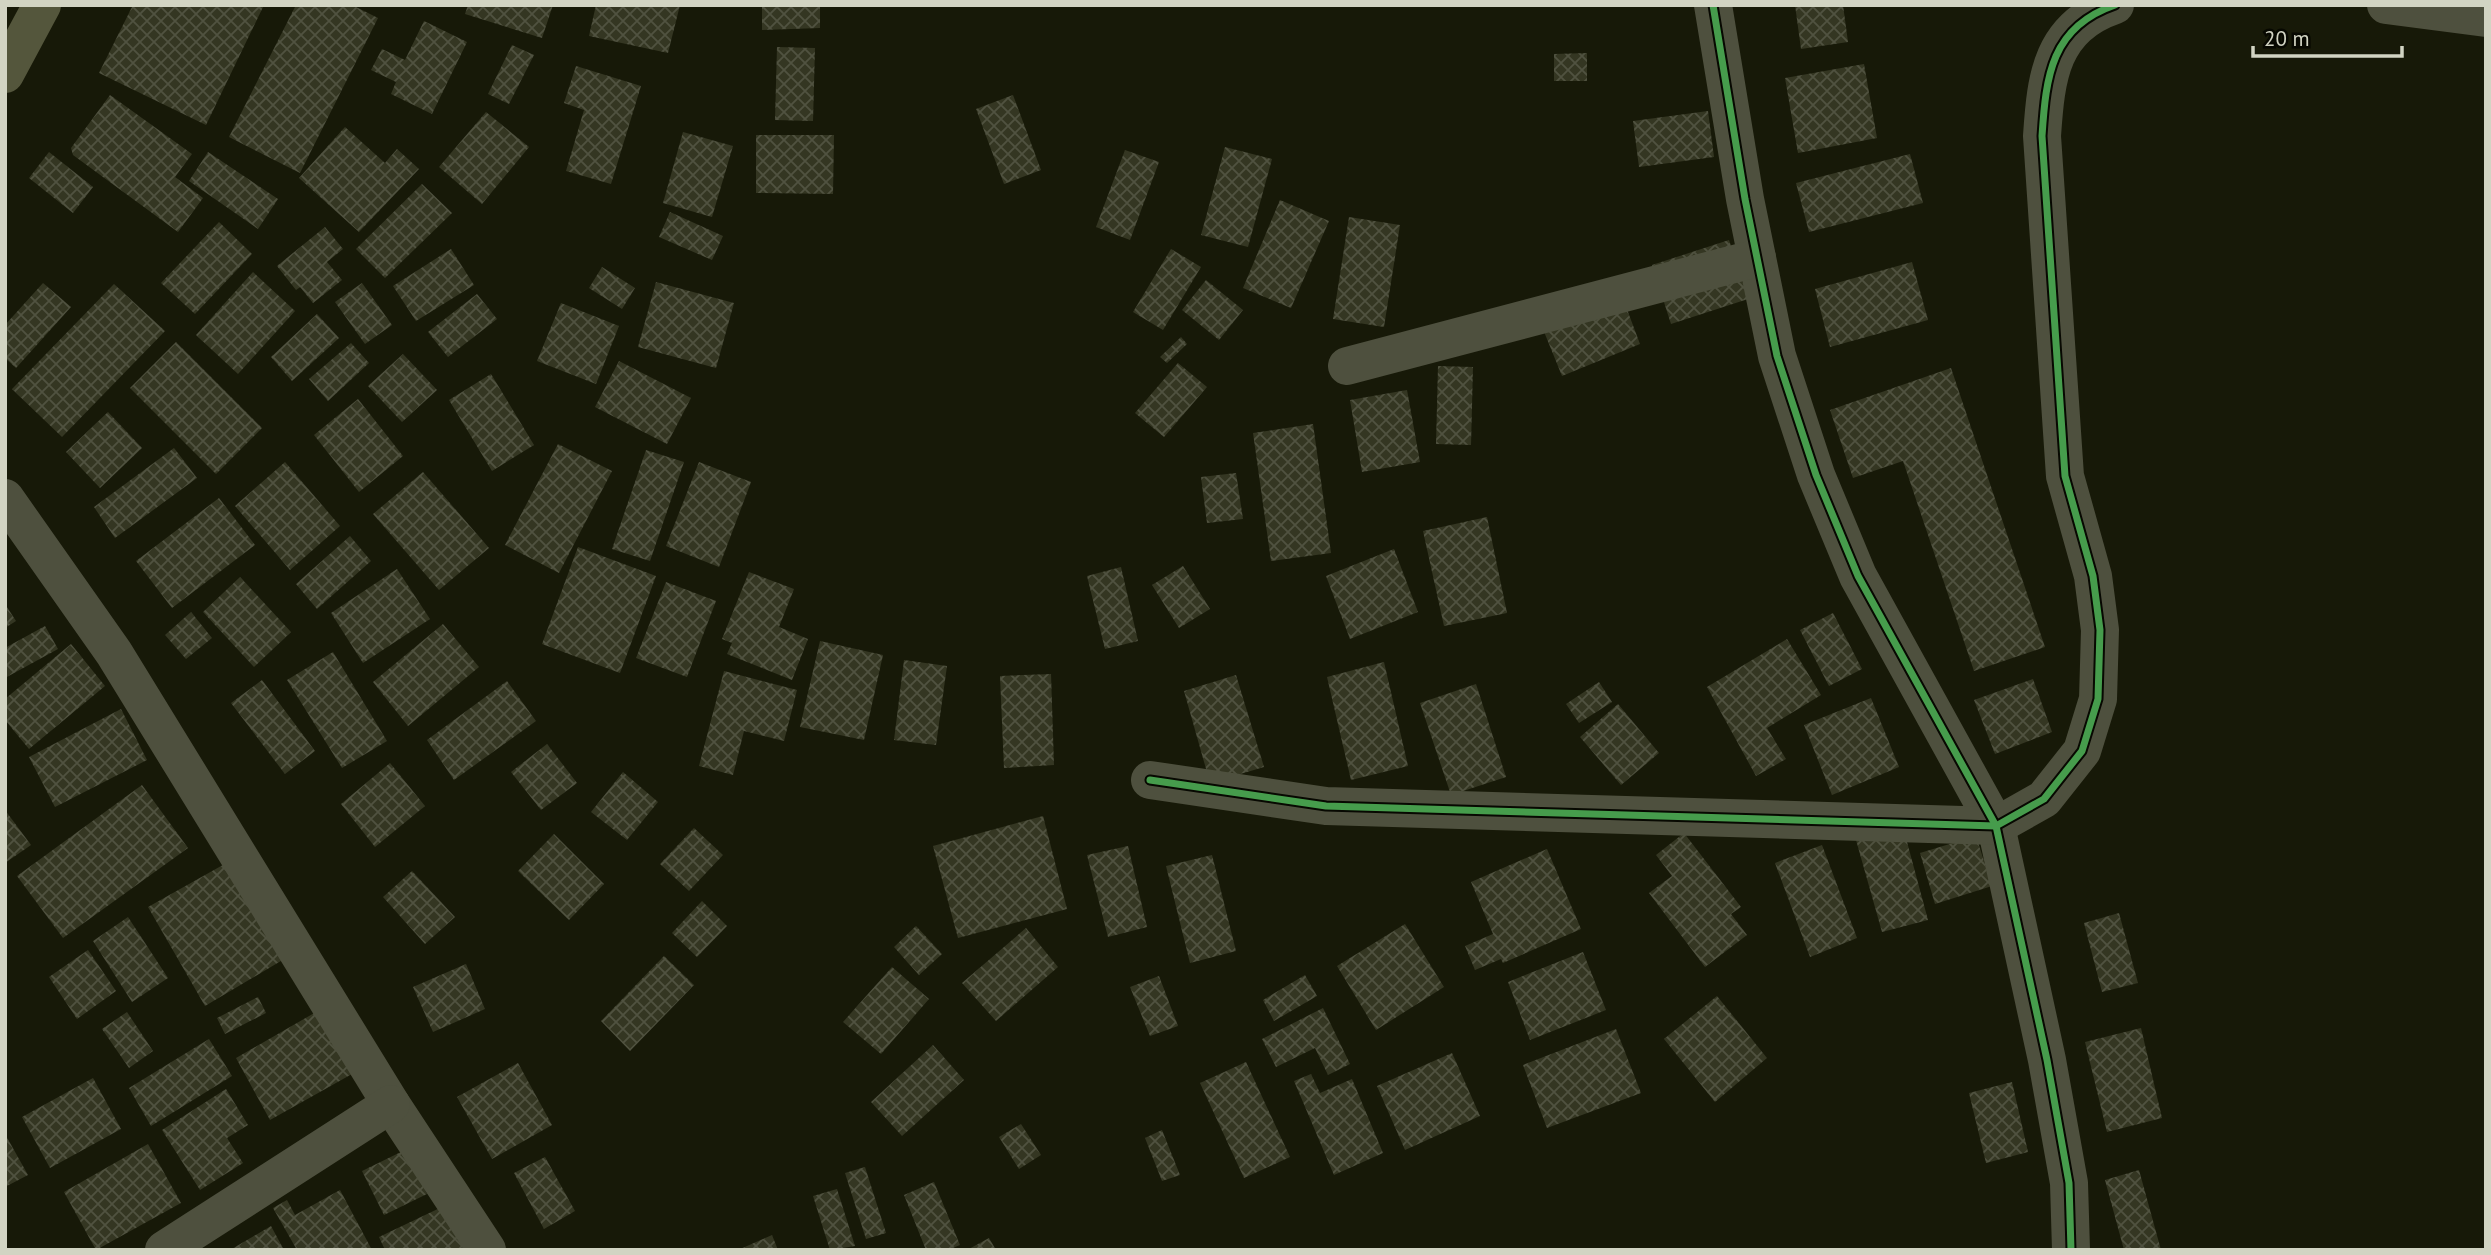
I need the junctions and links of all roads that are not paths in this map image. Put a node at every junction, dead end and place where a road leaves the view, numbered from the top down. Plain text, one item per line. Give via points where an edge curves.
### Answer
1 (42, 5) edge
2 (1713, 5) edge
3 (2115, 5) edge
4 (2386, 5) edge
5 (2486, 18) edge
6 (5, 74) edge
7 (1757, 258) junction
8 (1347, 366) dead end
9 (5, 498) edge
10 (1150, 780) dead end
11 (1996, 826) junction
12 (391, 1104) junction
13 (164, 1250) edge
14 (487, 1250) edge
15 (2071, 1250) edge

1 - 6 highway
2 - 7 street
3 - 11 street via 2081,20 2056,52 2044,98 2042,136 2065,476 2093,576 2100,630 2098,699 2082,751 2044,799
4 - 5 street
7 - 8 street
7 - 11 street via 1777,356 1816,475 1858,576
9 - 12 street via 114,653
10 - 11 street via 1325,806
11 - 15 street via 2069,1183
12 - 13 street
12 - 14 street

